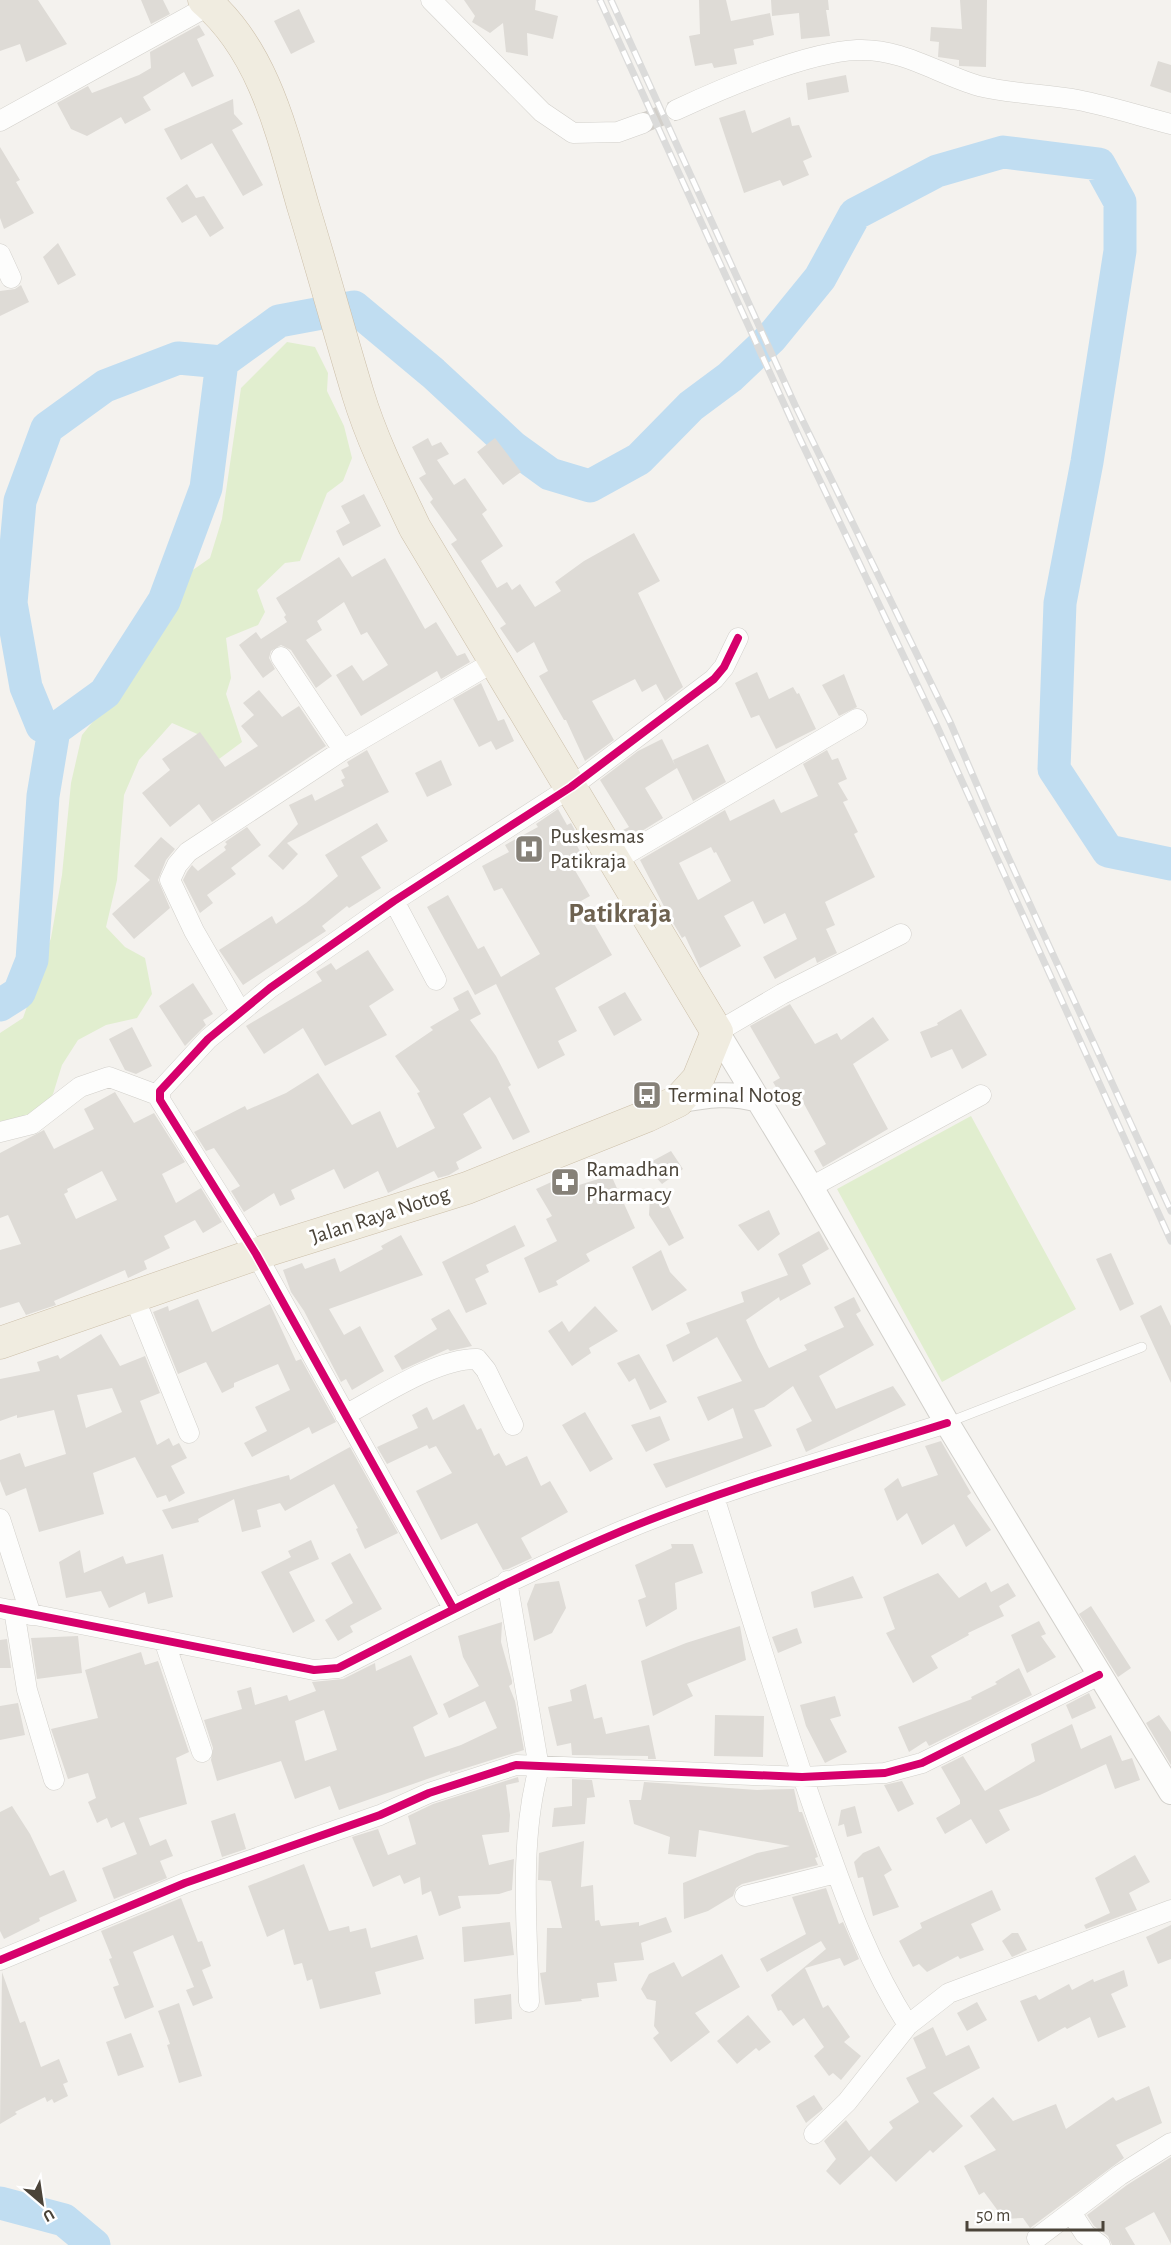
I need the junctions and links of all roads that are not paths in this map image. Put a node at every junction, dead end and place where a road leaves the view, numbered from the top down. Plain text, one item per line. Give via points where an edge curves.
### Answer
1 (431, 0) edge
2 (207, 3) edge
3 (676, 110) tunnel mouth
4 (0, 121) edge
5 (643, 123) tunnel mouth
6 (1171, 124) edge
7 (0, 254) edge
8 (11, 278) dead end
9 (738, 638) dead end
10 (281, 657) dead end
11 (495, 661) junction
12 (857, 719) dead end
13 (343, 750) junction
14 (571, 786) junction
15 (616, 860) junction
16 (394, 901) junction
17 (901, 934) dead end
18 (436, 980) dead end
19 (240, 1011) junction
20 (717, 1032) junction
21 (981, 1095) dead end
22 (160, 1096) junction
23 (759, 1100) junction
24 (678, 1101) junction
25 (0, 1132) edge
26 (811, 1187) junction
27 (256, 1254) junction
28 (134, 1297) junction
29 (0, 1343) edge
30 (1142, 1347) dead end
31 (345, 1415) junction
32 (947, 1423) junction
33 (513, 1425) dead end
34 (189, 1433) dead end
35 (714, 1497) junction
36 (0, 1519) edge
37 (507, 1581) junction
38 (453, 1608) junction
39 (15, 1611) edge
40 (164, 1640) junction
41 (1099, 1675) junction
42 (202, 1752) dead end
43 (539, 1768) junction
44 (802, 1777) junction
45 (54, 1780) dead end
46 (1171, 1792) edge
47 (836, 1873) junction
48 (745, 1896) dead end
49 (1171, 1910) edge
50 (0, 1960) edge
51 (529, 2002) dead end
52 (908, 2025) junction
53 (814, 2134) dead end
54 (1171, 2143) edge
55 (1072, 2214) junction
56 (1037, 2238) dead end
57 (1100, 2245) edge

1 - 5 street via 542,112 573,133 618,132
2 - 4 street
2 - 11 highway via 231,27 263,82 358,396 385,467 415,528
3 - 6 street via 726,87 813,58 876,50 918,61 979,86 1080,100
7 - 8 street
9 - 14 street via 714,679
10 - 13 street
11 - 13 street
11 - 14 highway
12 - 15 street
13 - 19 street via 188,852 170,880
14 - 15 highway
14 - 16 street
15 - 20 highway
16 - 18 street
16 - 19 street
17 - 20 street
19 - 22 street via 208,1039 160,1091
20 - 23 street
20 - 24 highway, Jalan Raya Notog via 698,1079
21 - 26 street
22 - 25 street via 109,1077 80,1087 32,1124
22 - 27 street
23 - 24 street via 738,1094
23 - 26 street
24 - 27 highway, Jalan Raya Notog via 467,1188
26 - 32 street
27 - 28 highway, Jalan Raya Notog
27 - 31 street
28 - 29 highway, Jalan Raya Notog
28 - 34 street
30 - 32 lane
31 - 33 street via 433,1370 462,1359 477,1359
31 - 38 street
32 - 35 street
32 - 41 street
35 - 37 street via 626,1529
35 - 44 street
36 - 39 street
37 - 38 street
37 - 43 street
38 - 40 street via 338,1668 314,1670
39 - 40 street
39 - 45 street via 27,1690
40 - 42 street
41 - 44 street via 922,1762 885,1773
41 - 46 street
43 - 44 street
43 - 50 street via 516,1765 429,1793 380,1815 185,1883
43 - 51 street via 526,1869
44 - 47 street
47 - 48 street
47 - 52 street via 882,1984
49 - 52 street via 949,1993
52 - 53 street via 846,2102
54 - 55 street via 1120,2175
55 - 56 street
55 - 57 street via 1085,2234

